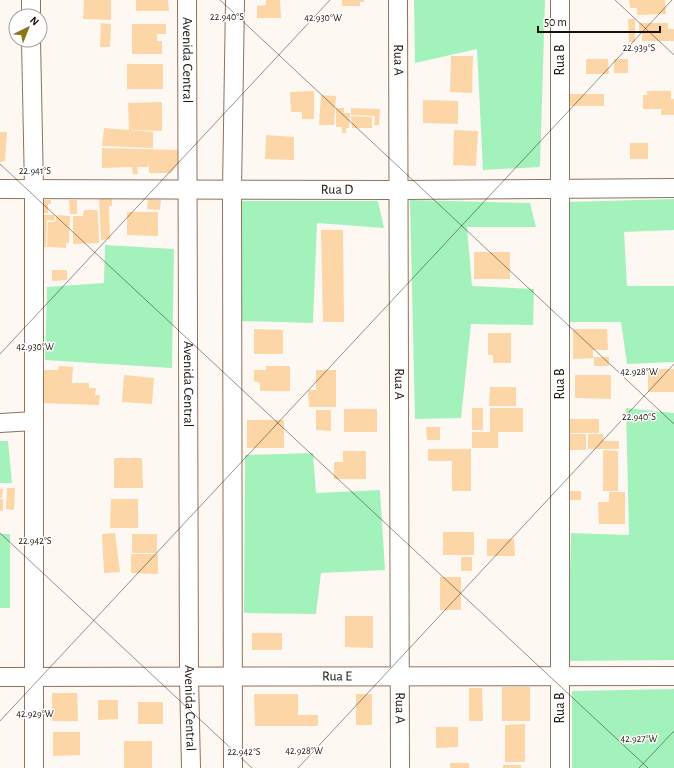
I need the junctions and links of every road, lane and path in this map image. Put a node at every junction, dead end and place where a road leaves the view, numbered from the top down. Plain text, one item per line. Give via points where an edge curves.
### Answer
1 (187, 0) edge
2 (235, 0) edge
3 (398, 0) edge
4 (560, 0) edge
5 (31, 48) edge
6 (187, 188) junction
7 (674, 188) edge
8 (0, 189) edge
9 (34, 189) junction
10 (560, 189) junction
11 (232, 190) junction
12 (399, 190) junction
13 (34, 421) junction
14 (0, 423) edge
15 (232, 676) junction
16 (560, 676) junction
17 (674, 676) edge
18 (0, 677) edge
19 (35, 677) junction
20 (189, 677) junction
21 (400, 677) junction
22 (34, 768) edge
23 (191, 768) edge
24 (233, 768) edge
25 (400, 768) edge
26 (560, 768) edge

1 - 6 street, Avenida Central
2 - 11 street
3 - 12 street, Rua A
4 - 10 street, Rua B
5 - 9 street
6 - 9 street, Rua D
6 - 11 street, Rua D
6 - 20 street, Avenida Central
7 - 10 street, Rua D
8 - 9 street, Rua D
9 - 13 street
10 - 12 street, Rua D
10 - 16 street, Rua B
11 - 12 street, Rua D
11 - 15 street
12 - 21 street, Rua A
13 - 14 street
13 - 19 street
15 - 20 street, Rua E
15 - 21 street, Rua E
15 - 24 street
16 - 17 street, Rua E
16 - 21 street, Rua E
16 - 26 street, Rua B
18 - 19 street, Rua E
19 - 20 street, Rua E
19 - 22 street
20 - 23 street, Avenida Central
21 - 25 street, Rua A

